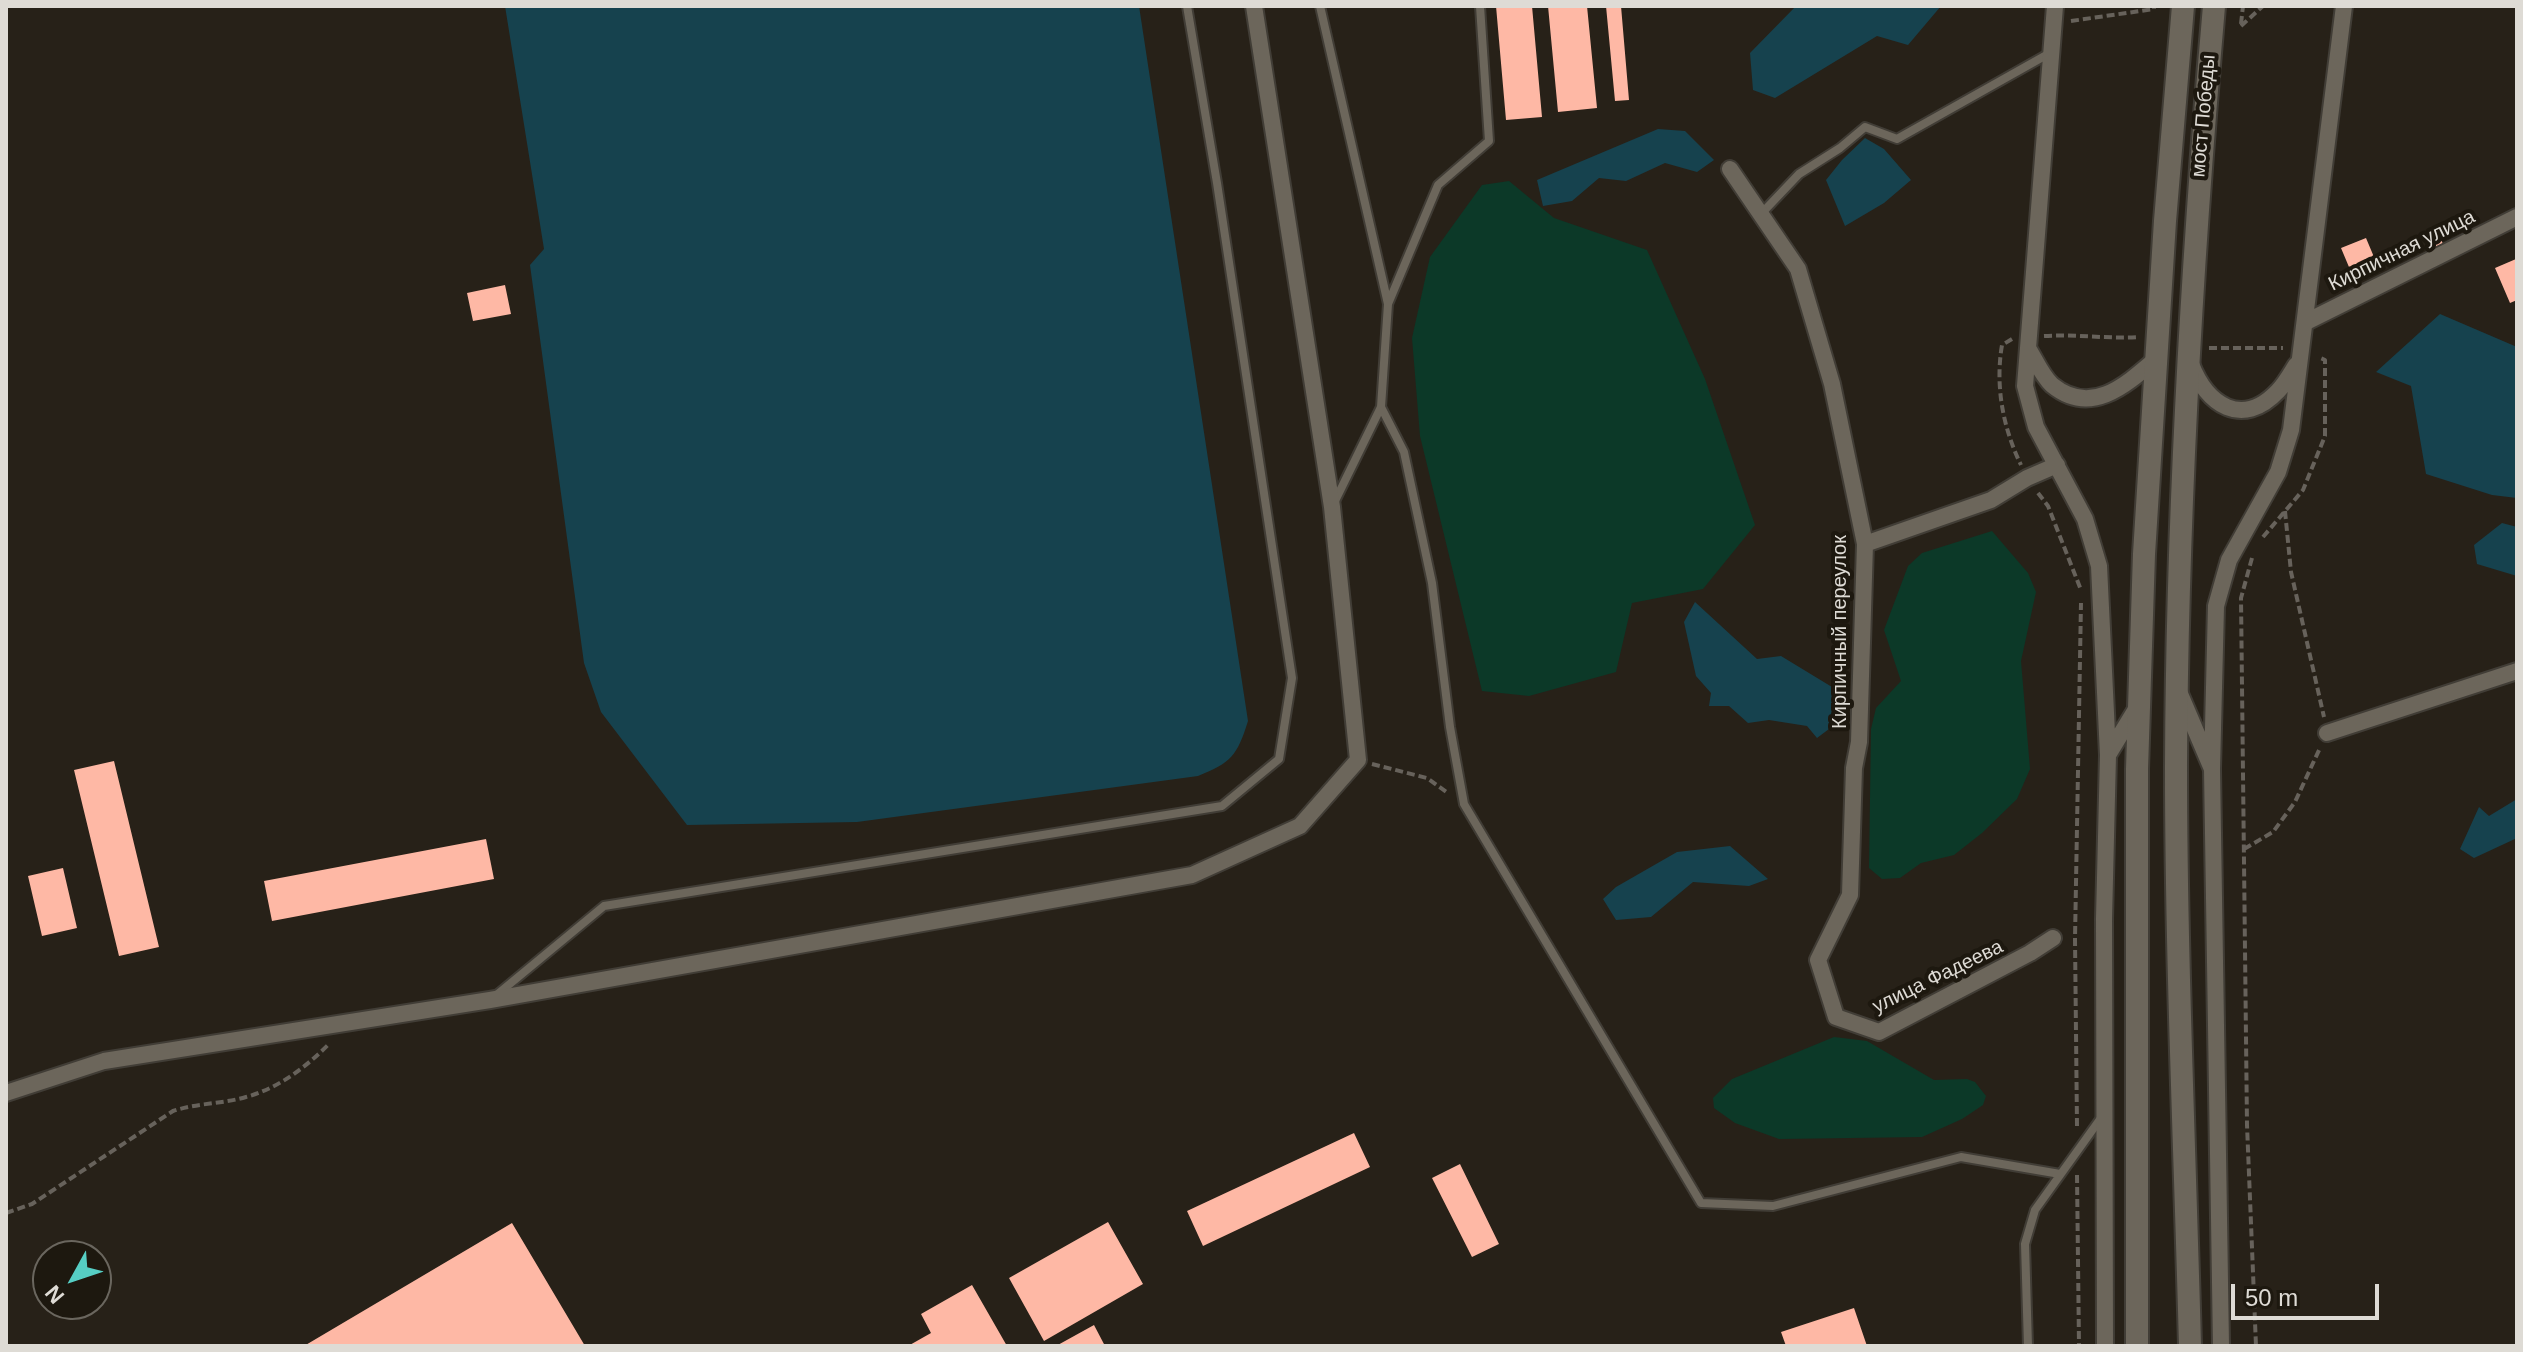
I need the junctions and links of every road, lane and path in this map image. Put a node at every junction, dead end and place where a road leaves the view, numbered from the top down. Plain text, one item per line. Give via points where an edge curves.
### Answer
1 (1187, 6) edge
2 (1254, 6) edge
3 (1320, 6) edge
4 (1480, 6) edge
5 (2055, 6) edge
6 (2154, 6) edge
7 (2183, 6) edge
8 (2214, 6) edge
9 (2243, 6) edge
10 (2263, 6) edge
11 (2344, 6) edge
12 (2053, 26) junction
13 (2052, 52) junction
14 (1730, 169) dead end
15 (1761, 214) junction
16 (2517, 217) edge
17 (1388, 304) junction
18 (2306, 322) junction
19 (2145, 337) dead end
20 (2028, 342) junction
21 (2198, 352) junction
22 (2300, 354) junction
23 (2156, 359) junction
24 (1381, 407) junction
25 (2057, 465) junction
26 (2027, 478) junction
27 (1332, 507) junction
28 (2285, 511) junction
29 (1865, 544) junction
30 (2517, 671) edge
31 (2178, 690) junction
32 (2140, 703) junction
33 (2327, 733) junction
34 (2108, 755) junction
35 (1358, 760) junction
36 (2212, 769) junction
37 (1464, 804) junction
38 (2242, 850) junction
39 (2053, 938) dead end
40 (490, 1000) junction
41 (1836, 1017) joint
42 (350, 1022) junction
43 (6, 1093) edge
44 (2104, 1114) junction
45 (2077, 1150) junction
46 (2060, 1174) junction
47 (6, 1213) edge
48 (2028, 1346) edge
49 (2079, 1346) edge
50 (2105, 1346) edge
51 (2137, 1346) edge
52 (2190, 1346) edge
53 (2221, 1346) edge
54 (2256, 1346) edge

1 - 40 lane via 1292,678 1279,759 1222,806 604,906
2 - 27 street
3 - 17 lane
4 - 17 lane via 1489,141 1438,185
5 - 12 street
6 - 12 path
7 - 23 main road
8 - 21 main road, мост Победы via 2195,225
9 - 10 path via 2241,26
11 - 18 street
12 - 13 street
13 - 15 lane via 1897,139 1865,127 1799,174
13 - 20 street
14 - 15 street, Кирпичный переулок
15 - 29 street, Кирпичный переулок via 1798,269 1832,384
16 - 18 street, Кирпичная улица
17 - 24 lane
18 - 22 street
19 - 20 path via 2078,334
20 - 23 street via 2051,384 2079,398 2106,396
20 - 25 street via 2025,386 2036,427
20 - 26 path via 2015,337 2002,345 2000,368 2009,440
21 - 22 path
21 - 22 street via 2199,384 2233,411 2257,408 2279,391
21 - 31 main road, мост Победы
22 - 28 path via 2325,360 2325,436 2303,490
22 - 36 street via 2291,430 2278,472 2229,560 2216,606
23 - 32 main road
24 - 27 lane
24 - 37 lane via 1404,452 1432,583
25 - 26 street
25 - 34 street via 2085,519 2099,566
26 - 29 street via 1991,500
26 - 45 path via 2048,506 2081,592
27 - 35 street
28 - 33 path via 2291,572
28 - 38 path via 2255,547 2241,598
29 - 41 street, Кирпичный переулок via 1850,895 1818,960
30 - 33 street
31 - 36 street
31 - 52 main road, мост Победы
32 - 34 street
32 - 51 main road
33 - 38 path via 2295,802 2273,832
34 - 44 street
35 - 37 path via 1427,778
35 - 40 street via 1300,826 1192,875
36 - 53 street
37 - 46 lane via 1701,1203 1773,1206 1961,1157
38 - 54 path
39 - 41 street, улица Фадеева via 1879,1032
40 - 42 street
42 - 43 street via 104,1061
42 - 47 path via 287,1079 246,1098 173,1111 32,1204
44 - 45 lane
44 - 50 street
45 - 46 lane
45 - 49 path
46 - 48 lane via 2035,1210 2025,1244

